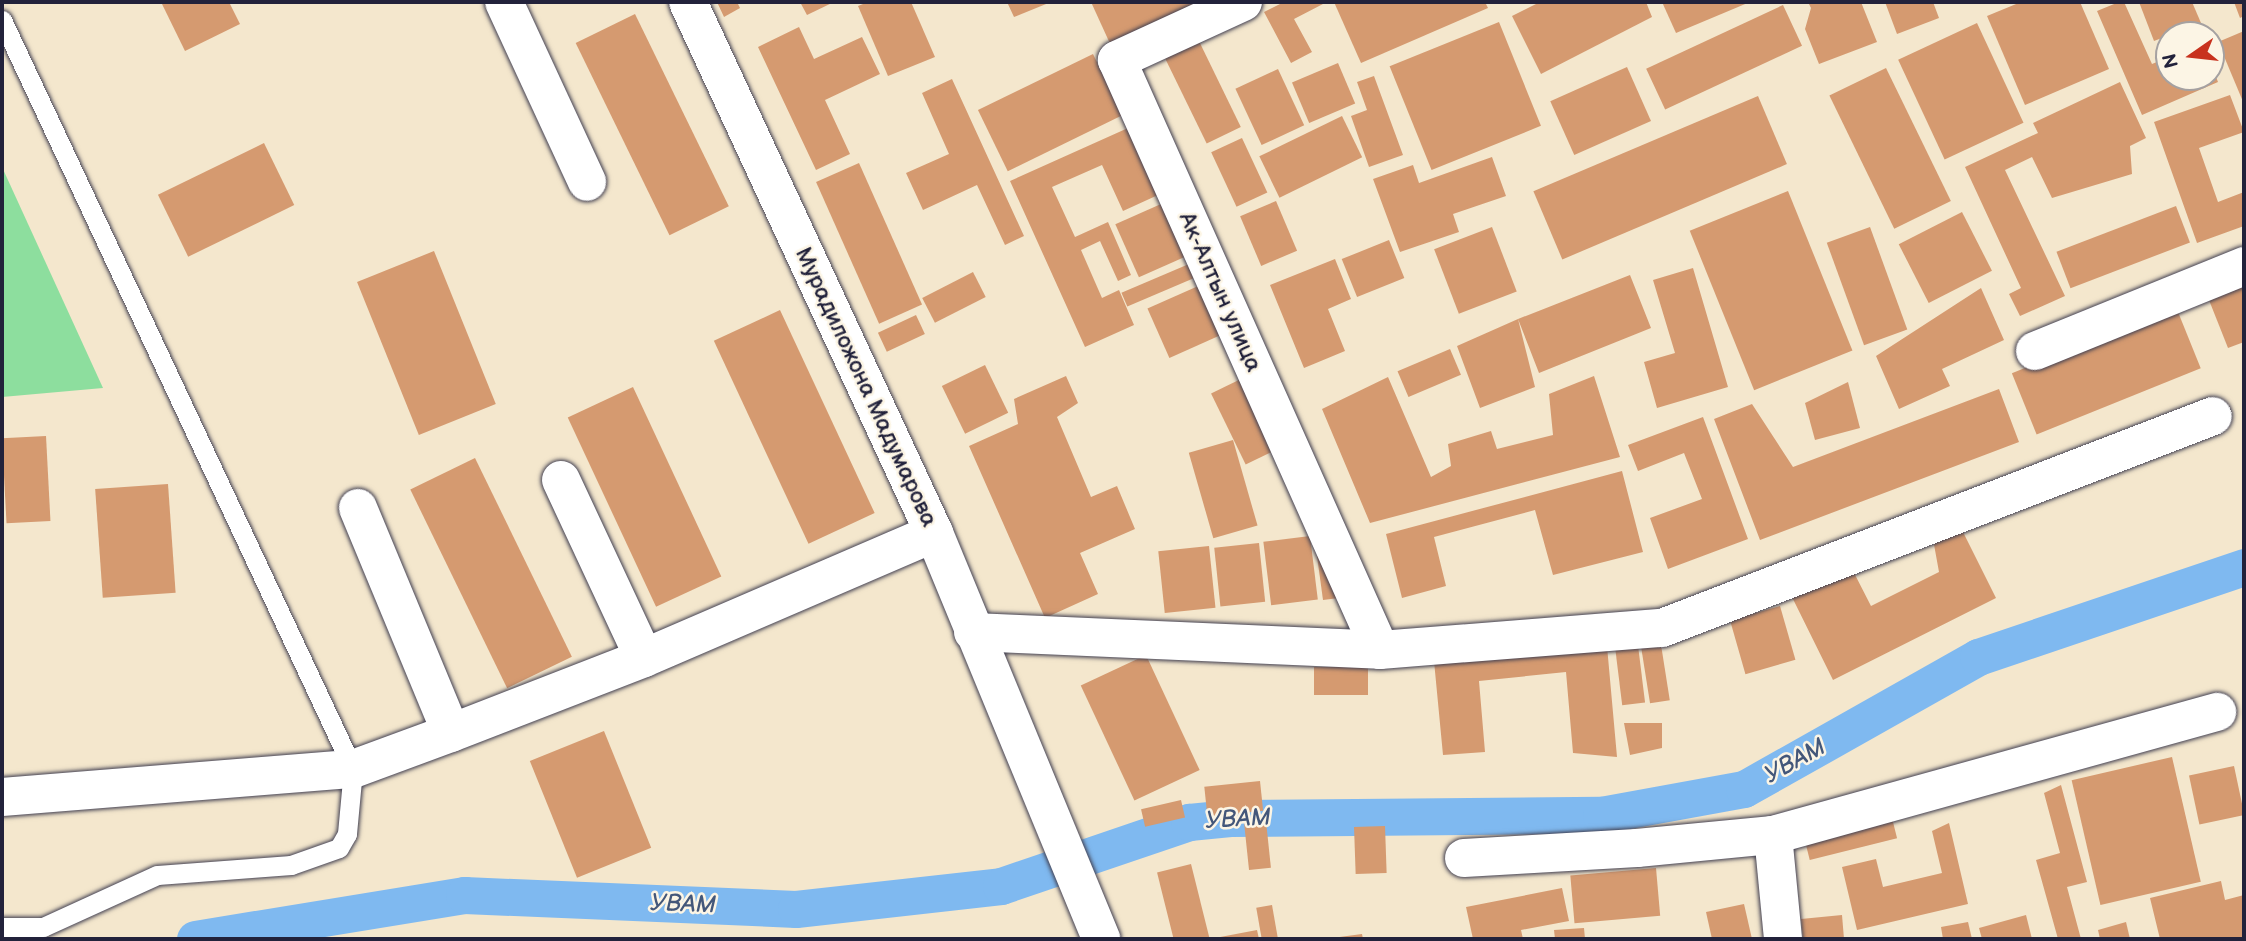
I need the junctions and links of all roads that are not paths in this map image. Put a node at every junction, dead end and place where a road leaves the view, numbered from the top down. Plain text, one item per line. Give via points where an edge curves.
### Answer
1 (504, 2) edge
2 (688, 2) edge
3 (1242, 2) edge
4 (2, 20) edge
5 (587, 182) dead end
6 (2244, 266) edge
7 (2035, 351) dead end
8 (2213, 416) dead end
9 (561, 480) dead end
10 (358, 508) dead end
11 (934, 533) junction
12 (973, 632) junction
13 (1380, 650) junction
14 (643, 658) junction
15 (2217, 712) dead end
16 (451, 733) junction
17 (353, 769) junction
18 (2, 797) edge
19 (1773, 835) junction
20 (1464, 858) dead end
21 (2, 927) edge
22 (1097, 930) edge
23 (1783, 939) edge

1 - 5 street
2 - 11 street, Мурадиложона Мадумарова
3 - 13 street, Ак-Алтын улица via 1117,60
4 - 17 lane
6 - 7 street
8 - 13 street via 1662,628
9 - 14 street
10 - 16 street
11 - 12 street, Мурадиложона Мадумарова
11 - 14 street
12 - 13 street
12 - 22 street, Мурадиложона Мадумарова
14 - 16 street
15 - 19 street
16 - 17 street
17 - 18 street
17 - 21 lane via 347,834 339,848 291,865 156,875 43,927
19 - 20 street
19 - 23 street

